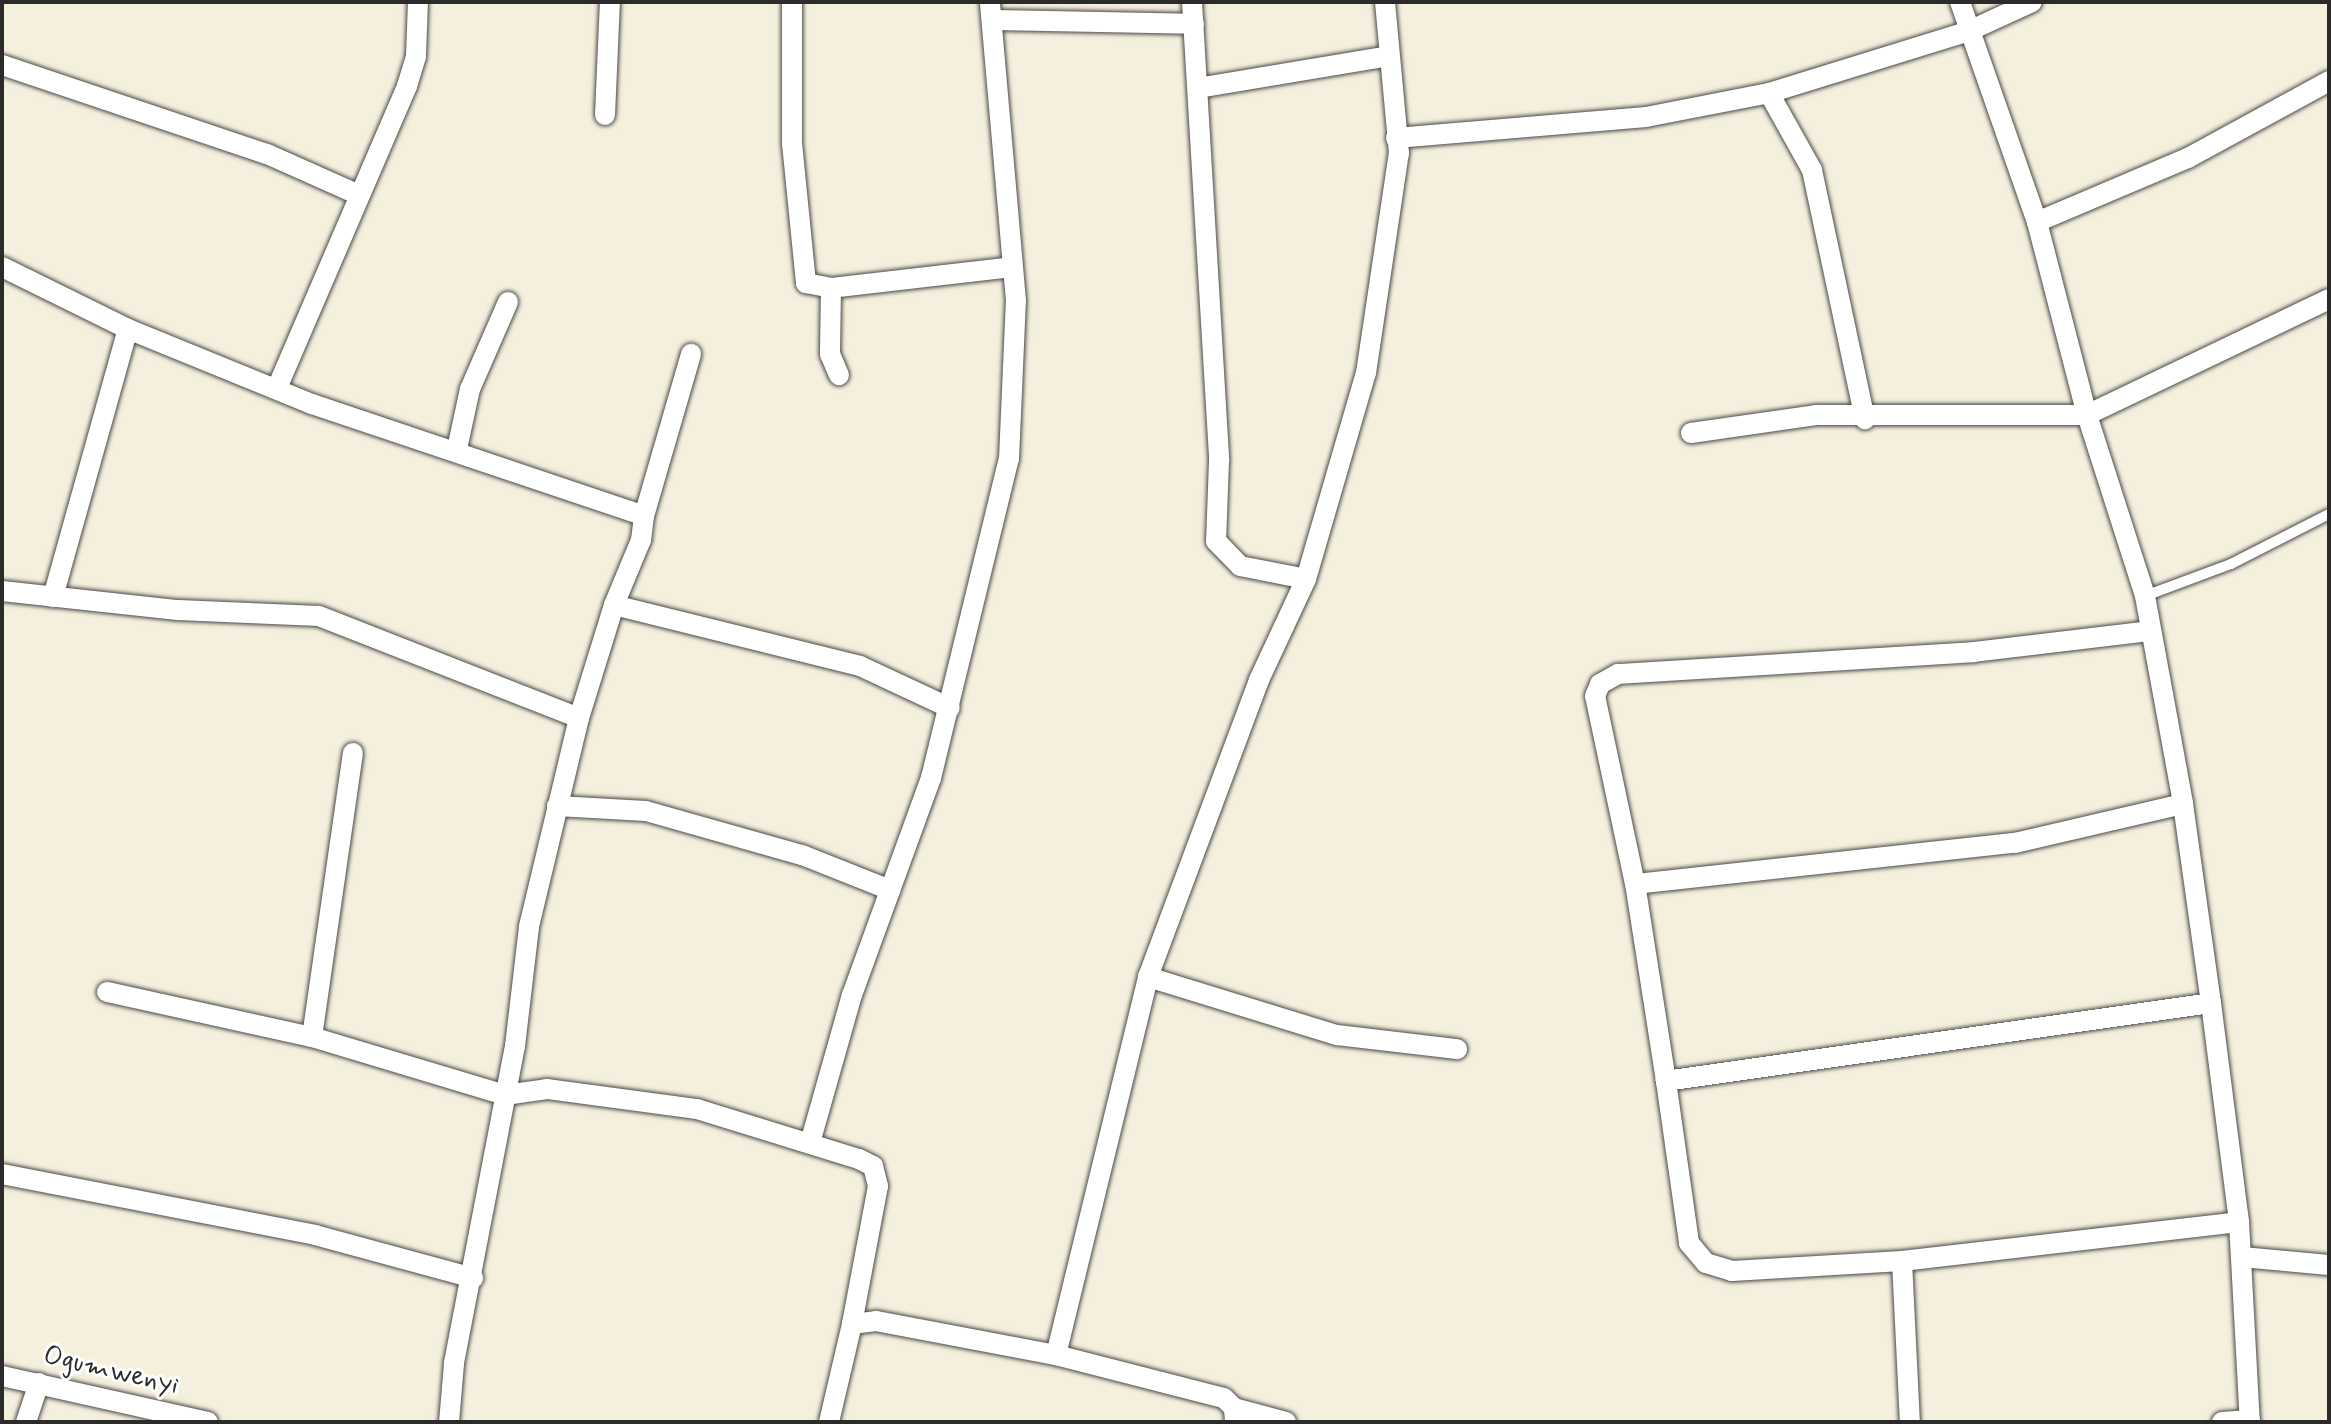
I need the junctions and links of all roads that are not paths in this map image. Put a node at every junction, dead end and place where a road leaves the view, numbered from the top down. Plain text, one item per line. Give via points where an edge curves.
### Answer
1 (418, 2) edge
2 (610, 2) edge
3 (792, 2) edge
4 (1192, 2) edge
5 (1385, 2) edge
6 (1960, 2) edge
7 (2032, 2) edge
8 (991, 11) edge
9 (1194, 24) junction
10 (1969, 31) junction
11 (1389, 56) junction
12 (2, 65) edge
13 (2329, 81) edge
14 (1198, 88) junction
15 (1769, 93) junction
16 (605, 115) dead end
17 (1396, 138) junction
18 (359, 195) junction
19 (2037, 222) junction
20 (2, 267) edge
21 (1013, 267) junction
22 (831, 288) junction
23 (2329, 299) edge
24 (508, 302) dead end
25 (128, 329) junction
26 (691, 354) dead end
27 (839, 375) dead end
28 (277, 388) junction
29 (2087, 415) junction
30 (1865, 419) junction
31 (1691, 433) dead end
32 (457, 449) junction
33 (2329, 514) edge
34 (644, 516) junction
35 (1306, 579) junction
36 (2, 591) edge
37 (2145, 596) junction
38 (53, 597) junction
39 (614, 605) junction
40 (2150, 631) junction
41 (950, 708) junction
42 (579, 718) junction
43 (353, 753) dead end
44 (2183, 804) junction
45 (557, 806) junction
46 (1635, 884) junction
47 (890, 890) junction
48 (1148, 977) junction
49 (107, 992) dead end
50 (2211, 1003) junction
51 (312, 1037) junction
52 (1457, 1049) dead end
53 (1666, 1081) junction
54 (505, 1095) junction
55 (810, 1143) junction
56 (2, 1174) edge
57 (2239, 1222) junction
58 (2242, 1257) junction
59 (1902, 1261) junction
60 (2329, 1265) edge
61 (473, 1278) junction
62 (852, 1324) junction
63 (1056, 1355) junction
64 (2, 1376) edge
65 (39, 1383) junction
66 (1234, 1415) edge
67 (2250, 1421) edge
68 (26, 1422) edge
69 (208, 1422) edge
70 (449, 1422) edge
71 (829, 1422) edge
72 (1286, 1422) edge
73 (1910, 1422) edge
74 (2222, 1422) edge

1 - 18 street via 416,56 407,86
2 - 16 street
3 - 22 street via 792,143 801,257 806,283
4 - 9 street
5 - 11 street
6 - 10 street
7 - 10 street
8 - 9 street
8 - 21 street
9 - 14 street
10 - 15 street
10 - 19 street
11 - 14 street
11 - 17 street
12 - 18 street via 267,154
13 - 19 street via 2188,158
14 - 35 street via 1219,461 1216,541 1240,566
15 - 17 street via 1646,117
15 - 30 street via 1812,170
17 - 35 street via 1399,153 1366,373
18 - 28 street
19 - 29 street
20 - 25 street
21 - 22 street
21 - 41 street via 1014,416 1009,459
22 - 27 street via 830,354
23 - 29 street
24 - 32 street via 470,389
25 - 28 street
25 - 38 street
26 - 34 street
28 - 32 street via 383,431
29 - 30 street
29 - 37 street
30 - 31 street via 1802,416
32 - 34 street
33 - 37 lane via 2231,564
34 - 39 street via 641,540
35 - 48 street via 1253,694
36 - 38 street
37 - 40 street
38 - 42 street via 178,610 319,616
39 - 41 street via 860,666
39 - 42 street
40 - 44 street
40 - 46 street via 1974,652 1618,674 1600,684 1595,696
41 - 47 street
42 - 45 street
43 - 51 street
44 - 46 street via 2015,843
44 - 50 street
45 - 47 street via 646,811 802,855
45 - 54 street via 529,927
46 - 53 street
47 - 55 street via 852,995
48 - 52 street via 1337,1035
48 - 63 street
49 - 51 street
50 - 53 street
50 - 57 street
51 - 54 street
53 - 59 street via 1689,1243 1706,1263 1732,1271
54 - 55 street via 547,1089 697,1109
54 - 61 street
55 - 62 street via 873,1166 878,1186
56 - 61 street via 315,1235
57 - 58 street
57 - 59 street
58 - 60 street
58 - 67 street
59 - 73 street
61 - 70 street
62 - 63 street via 893,1322
62 - 71 street
63 - 66 street via 1224,1398
64 - 65 street, Ogumwenyi
65 - 68 street
65 - 69 street, Ogumwenyi
66 - 72 street
67 - 74 street

